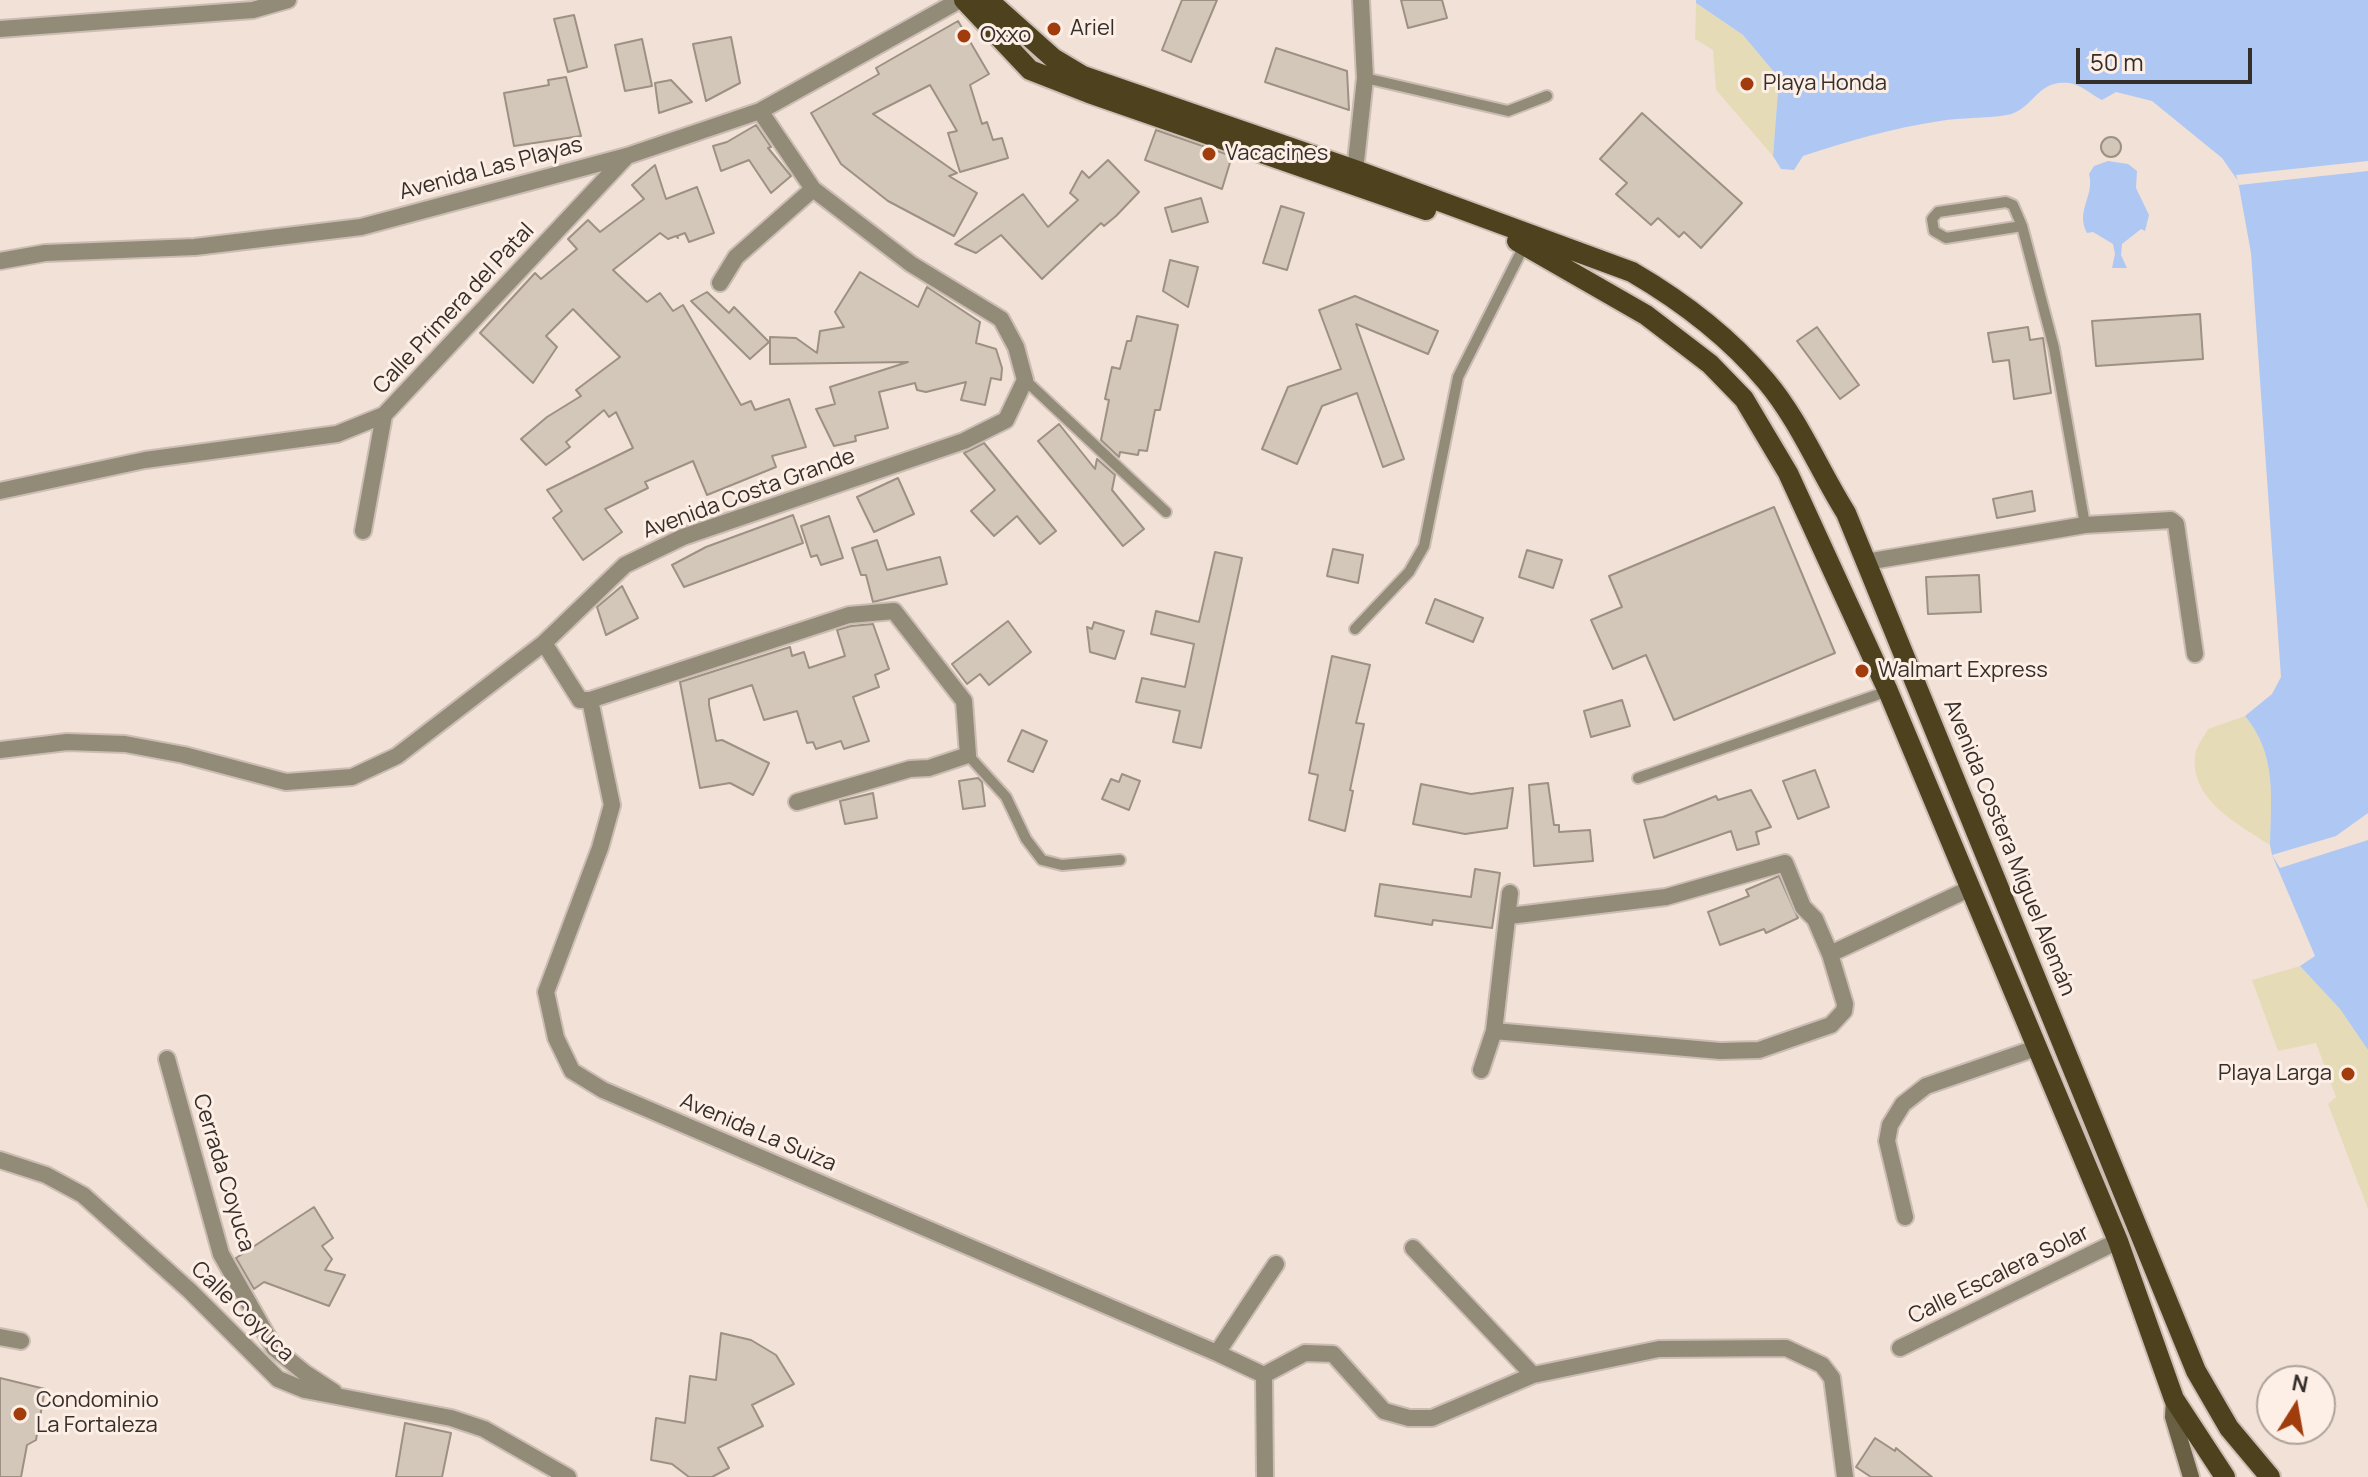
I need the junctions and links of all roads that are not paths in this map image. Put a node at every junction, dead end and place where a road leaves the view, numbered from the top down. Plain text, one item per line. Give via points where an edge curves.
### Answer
1 (288, 0) edge
2 (962, 0) edge
3 (988, 0) edge
4 (1361, 0) edge
5 (253, 5) edge
6 (0, 29) edge
7 (1365, 78) junction
8 (1547, 96) dead end
9 (760, 111) junction
10 (627, 156) junction
11 (1354, 178) junction
12 (813, 189) junction
13 (2022, 226) junction
14 (1525, 244) junction
15 (0, 261) edge
16 (720, 283) dead end
17 (1025, 380) junction
18 (384, 415) junction
19 (0, 491) edge
20 (1166, 512) dead end
21 (2085, 525) junction
22 (363, 531) dead end
23 (1866, 562) junction
24 (1355, 629) dead end
25 (544, 643) junction
26 (2195, 654) dead end
27 (1888, 691) junction
28 (590, 700) junction
29 (0, 750) edge
30 (968, 755) junction
31 (1638, 778) dead end
32 (797, 802) dead end
33 (1120, 860) dead end
34 (1969, 889) junction
35 (1510, 893) dead end
36 (1509, 916) junction
37 (1830, 954) junction
38 (1494, 1031) junction
39 (2036, 1048) junction
40 (167, 1059) dead end
41 (1481, 1070) dead end
42 (0, 1160) edge
43 (1905, 1217) dead end
44 (2118, 1241) junction
45 (1413, 1248) dead end
46 (1276, 1264) dead end
47 (0, 1337) edge
48 (21, 1341) dead end
49 (1900, 1348) dead end
50 (1217, 1353) junction
51 (1264, 1375) junction
52 (1533, 1375) junction
53 (342, 1397) junction
54 (2174, 1399) junction
55 (2263, 1474) edge
56 (568, 1477) edge
57 (1265, 1477) edge
58 (1845, 1477) edge
59 (2191, 1477) edge
60 (2225, 1477) edge

1 - 5 street
2 - 9 street, Avenida Las Playas
2 - 11 main road, Avenida Costera Miguel Alemán via 1030,70
3 - 11 main road, Avenida Costera Miguel Alemán via 1053,58 1083,76
4 - 7 street
5 - 6 street
7 - 8 lane via 1508,111
7 - 11 street
9 - 10 street, Avenida Las Playas
9 - 12 street
10 - 15 street, Avenida Las Playas via 361,227 195,247 45,253
10 - 18 street, Calle Primera del Patal
11 - 14 main road, Avenida Costera Miguel Alemán
11 - 23 main road, Avenida Costera Miguel Alemán via 1632,272 1716,331 1766,381 1794,421 1846,513
12 - 16 street via 736,257
12 - 17 street via 911,264 1001,319
13 - 13 lane via 1946,238 1934,231 1932,219 1938,212 2006,202 2013,205
13 - 21 lane via 2054,348
14 - 24 lane via 1458,377 1424,546 1409,572
14 - 27 main road, Avenida Costera Miguel Alemán via 1646,315 1710,364 1744,399 1788,473
17 - 20 lane
17 - 25 street, Avenida Costa Grande via 1006,420 964,441 683,537 625,565
18 - 19 street, Calle Primera del Patal via 337,434 145,460
18 - 22 street
21 - 23 street
21 - 26 street via 2171,520 2176,524
23 - 55 main road, Avenida Costera Miguel Alemán via 2196,1371
25 - 28 street via 580,700
25 - 29 street, Avenida Costa Grande via 397,756 352,777 286,782 125,744 67,742
27 - 31 lane
27 - 34 main road, Avenida Costera Miguel Alemán
28 - 30 street via 849,615 894,611 964,701
28 - 50 street, Avenida La Suiza via 612,805 546,992 556,1038 572,1071 603,1090
30 - 32 street
30 - 33 lane via 1006,797 1042,860 1062,865
34 - 37 street
34 - 39 main road, Avenida Costera Miguel Alemán
35 - 36 street
36 - 37 street via 1666,897 1785,863
36 - 38 street
37 - 38 street via 1844,1011 1831,1025 1759,1050
38 - 41 street
39 - 43 street via 1926,1086 1903,1104 1887,1141
39 - 44 main road, Avenida Costera Miguel Alemán
40 - 53 street, Cerrada Coyuca via 221,1254 274,1348
42 - 53 street, Calle Coyuca via 46,1175 83,1195 278,1379
44 - 49 street, Calle Escalera Solar
44 - 54 main road, Avenida Costera Miguel Alemán
45 - 52 street
46 - 50 street
47 - 48 street
50 - 51 street, Avenida La Suiza
51 - 52 street via 1305,1353 1333,1354 1384,1411 1432,1418
51 - 57 street
52 - 58 street via 1659,1349 1786,1348 1822,1365 1832,1378
53 - 56 street, Calle Coyuca via 484,1429
54 - 59 street via 2173,1417
54 - 60 main road, Avenida Costera Miguel Alemán

